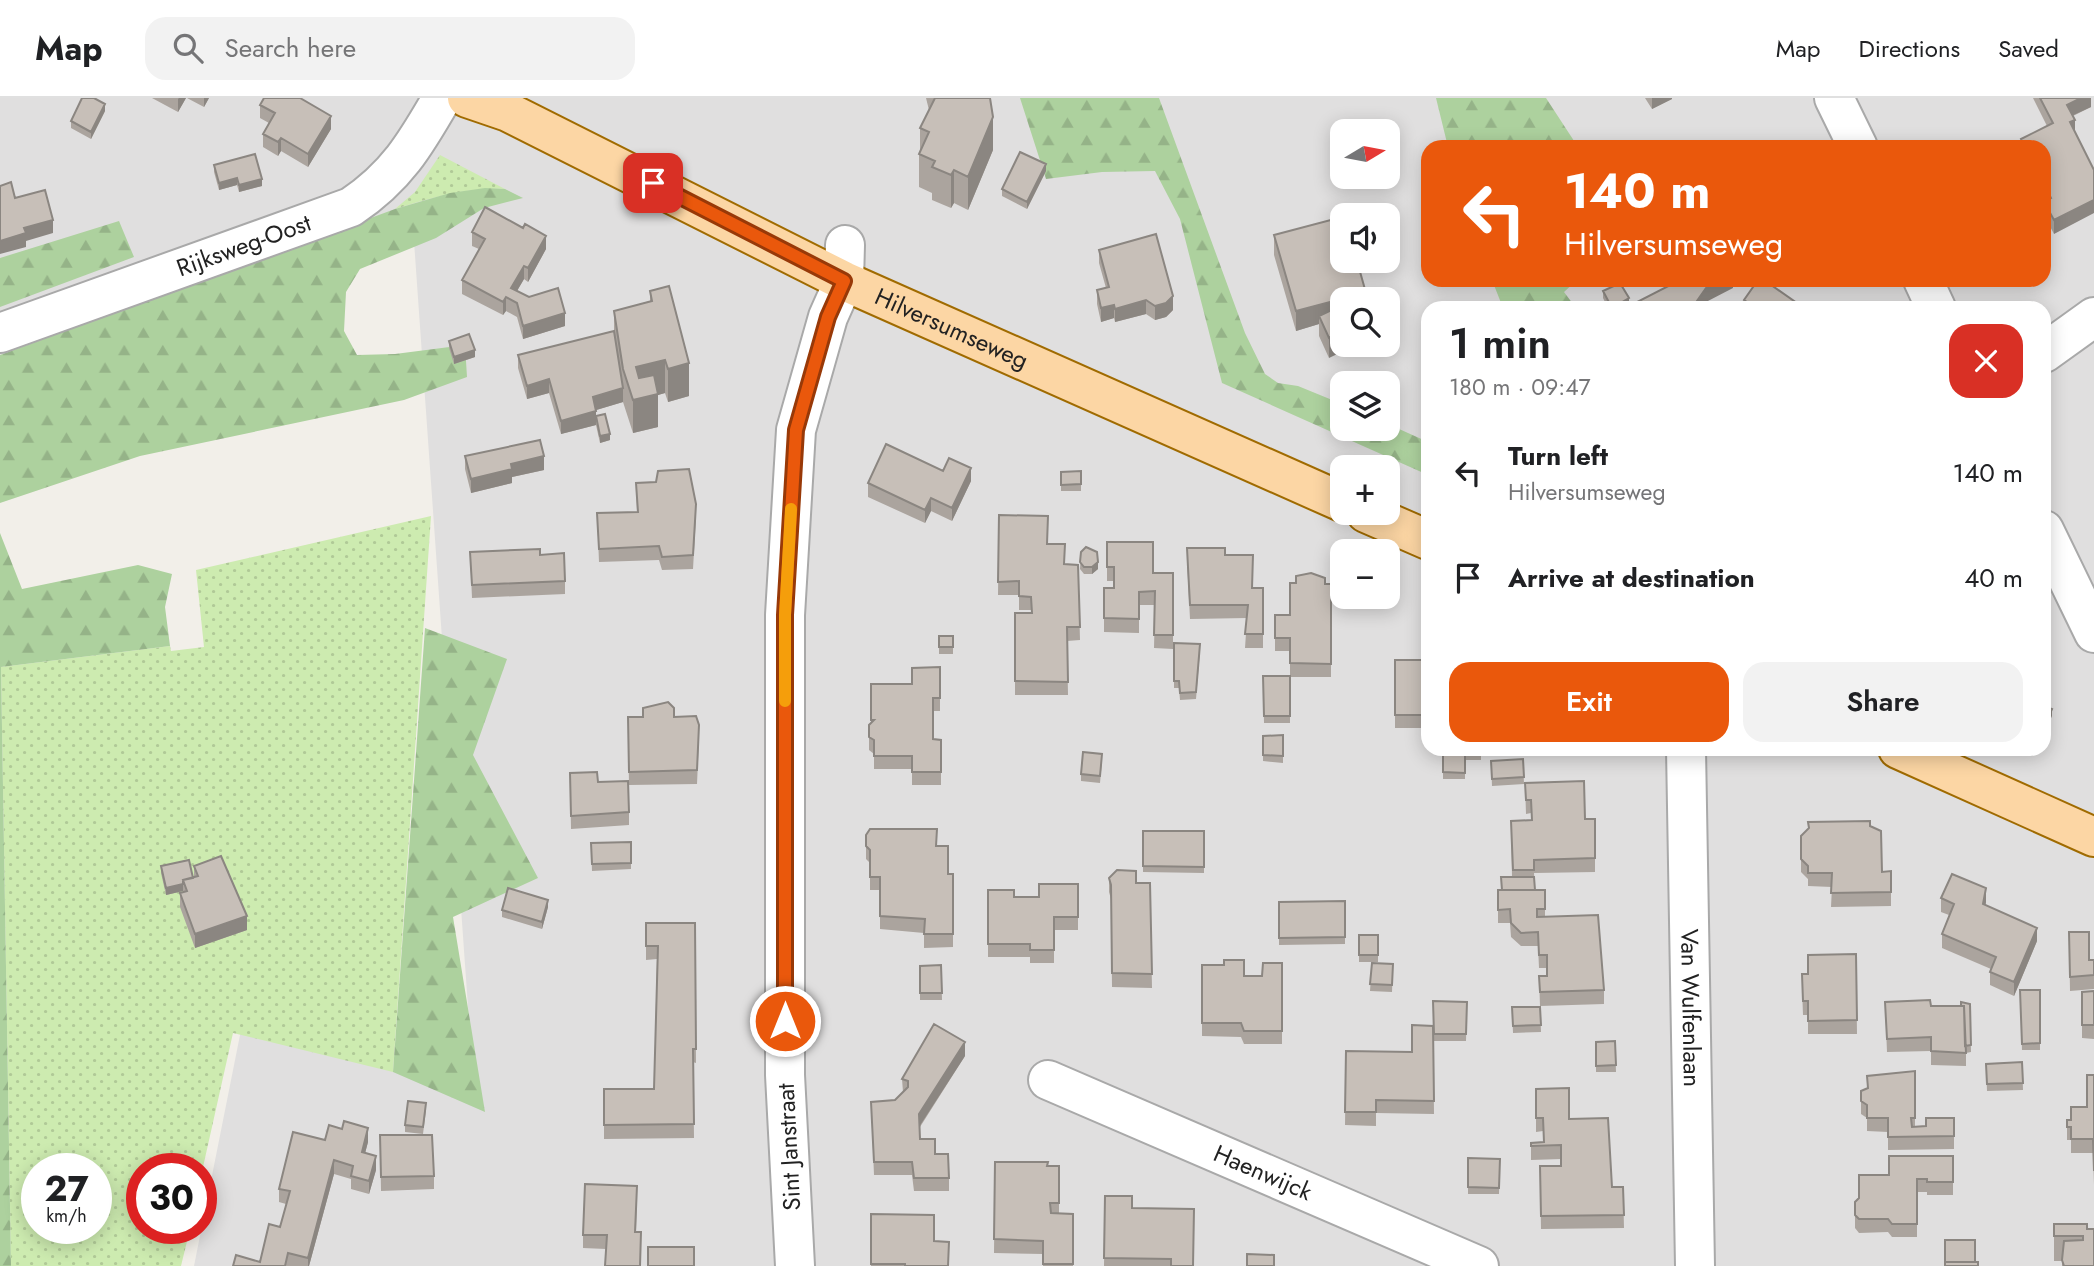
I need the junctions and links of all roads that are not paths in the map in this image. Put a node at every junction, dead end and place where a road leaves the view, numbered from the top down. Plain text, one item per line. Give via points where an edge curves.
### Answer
1 (442, 98) edge
2 (1834, 98) edge
3 (481, 100) edge
4 (1855, 140) edge
5 (844, 263) junction
6 (2094, 317) edge
7 (0, 333) edge
8 (2051, 348) edge
9 (1330, 496) edge
10 (1394, 525) edge
11 (1421, 537) edge
12 (2051, 544) edge
13 (2094, 633) edge
14 (1686, 756) edge
15 (1914, 756) edge
16 (2094, 837) edge
17 (1048, 1080) dead end
18 (794, 1266) edge
19 (1479, 1266) edge
20 (1695, 1266) edge

1 - 7 street, Rijksweg-Oost via 425,129 381,187 351,207
2 - 4 street
3 - 5 main road, Hilversumseweg
5 - 9 main road, Hilversumseweg
5 - 18 street, Sint Janstraat via 796,430 785,615 785,1075
6 - 8 street
10 - 11 main road
12 - 13 street
14 - 20 street, Van Wulfenlaan
15 - 16 main road
17 - 19 street, Haenwijck

